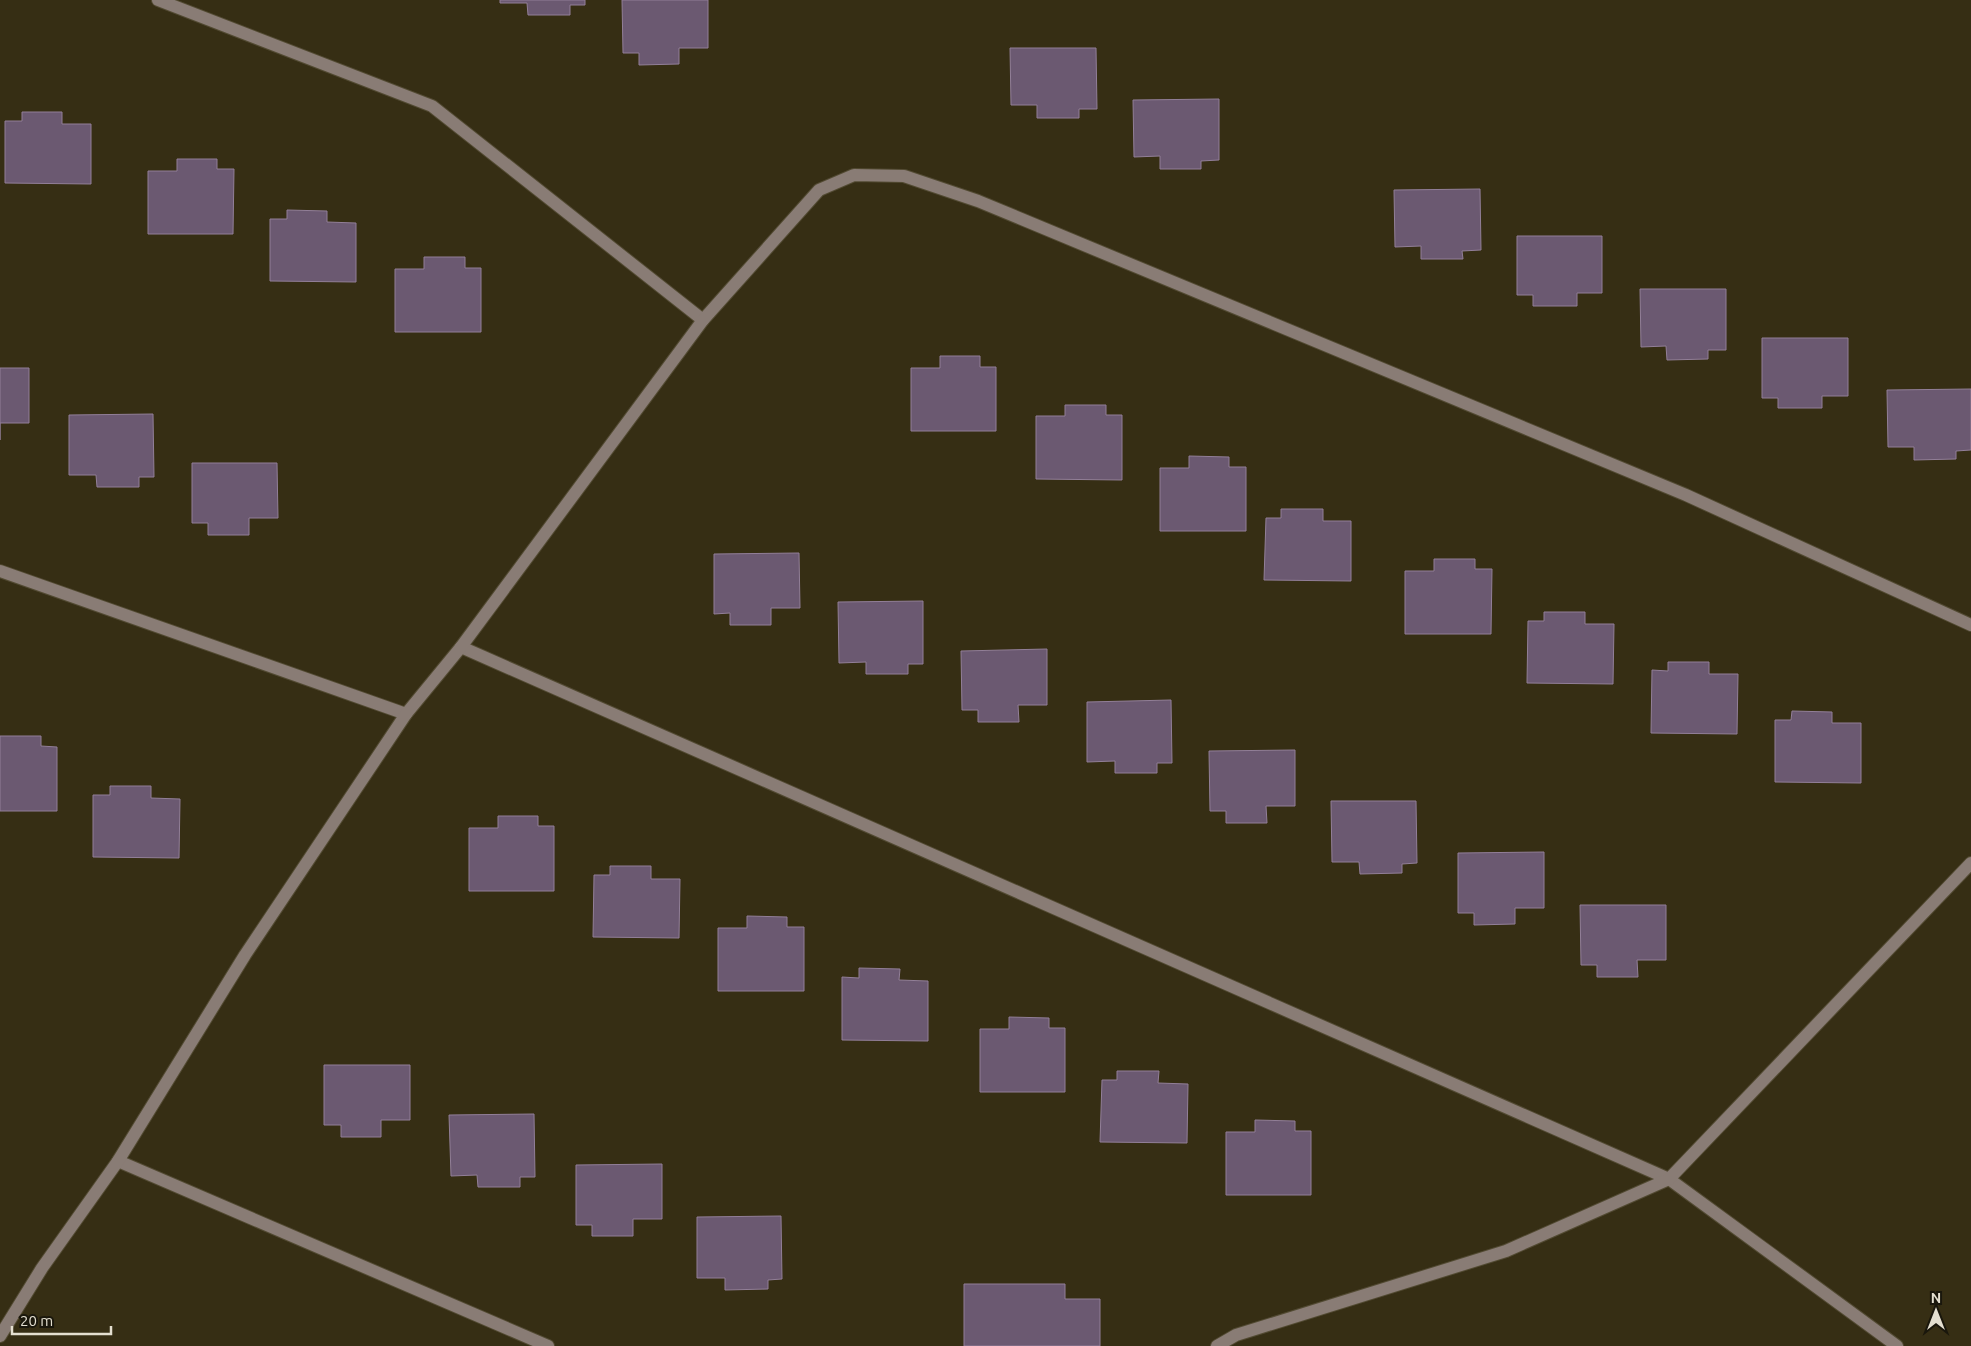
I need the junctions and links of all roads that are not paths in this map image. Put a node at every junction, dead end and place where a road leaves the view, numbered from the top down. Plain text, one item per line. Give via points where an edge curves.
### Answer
1 (158, 0) edge
2 (703, 320) junction
3 (0, 571) edge
4 (1971, 625) edge
5 (461, 647) junction
6 (406, 714) junction
7 (1971, 863) edge
8 (118, 1161) junction
9 (1669, 1179) junction
10 (0, 1336) edge
11 (548, 1346) edge
12 (1217, 1346) edge
13 (1897, 1346) edge

1 - 2 street via 432,106
2 - 4 street via 819,190 854,175 904,176 978,201 1686,496
2 - 5 street
3 - 6 street
5 - 6 street
5 - 9 street
6 - 8 street via 245,955
7 - 9 street
8 - 10 street via 42,1268
8 - 11 street
9 - 12 street via 1506,1251 1236,1334
9 - 13 street

